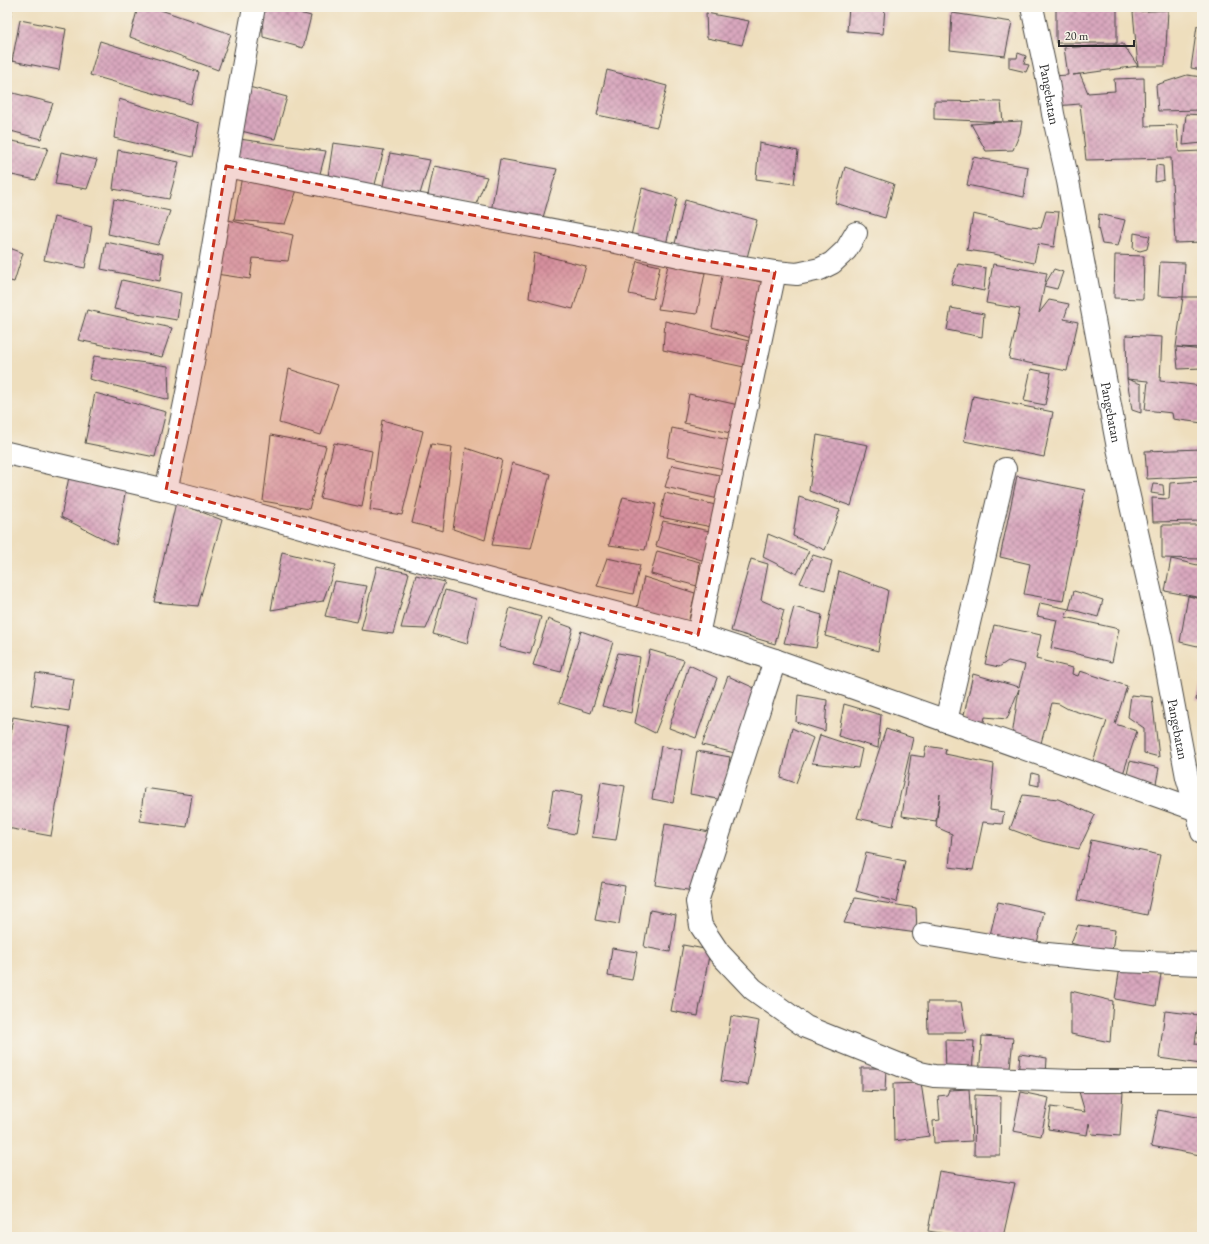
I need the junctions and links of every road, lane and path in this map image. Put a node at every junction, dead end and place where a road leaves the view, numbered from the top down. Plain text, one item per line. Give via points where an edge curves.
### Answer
1 (254, 7) edge
2 (1032, 7) edge
3 (226, 166) junction
4 (856, 233) dead end
5 (776, 272) junction
6 (7, 453) edge
7 (1005, 469) dead end
8 (166, 490) junction
9 (698, 634) junction
10 (775, 660) junction
11 (946, 721) junction
12 (1200, 811) edge
13 (1202, 832) edge
14 (924, 934) dead end
15 (1202, 964) edge
16 (1202, 1081) edge

1 - 3 street
2 - 12 street, Pangebatan via 1068,181 1118,448 1161,638 1187,777
3 - 5 street via 693,259
3 - 8 street via 208,279 177,446
4 - 5 street via 846,250 832,263 820,269 797,274
5 - 9 street
6 - 8 street
7 - 11 street
8 - 9 street via 453,570
9 - 10 street
10 - 11 street
10 - 16 street via 697,902 702,926 719,953 753,989 806,1027 920,1073 934,1076 1074,1081
11 - 12 street
12 - 13 street, Pangebatan
14 - 15 street via 1037,953

